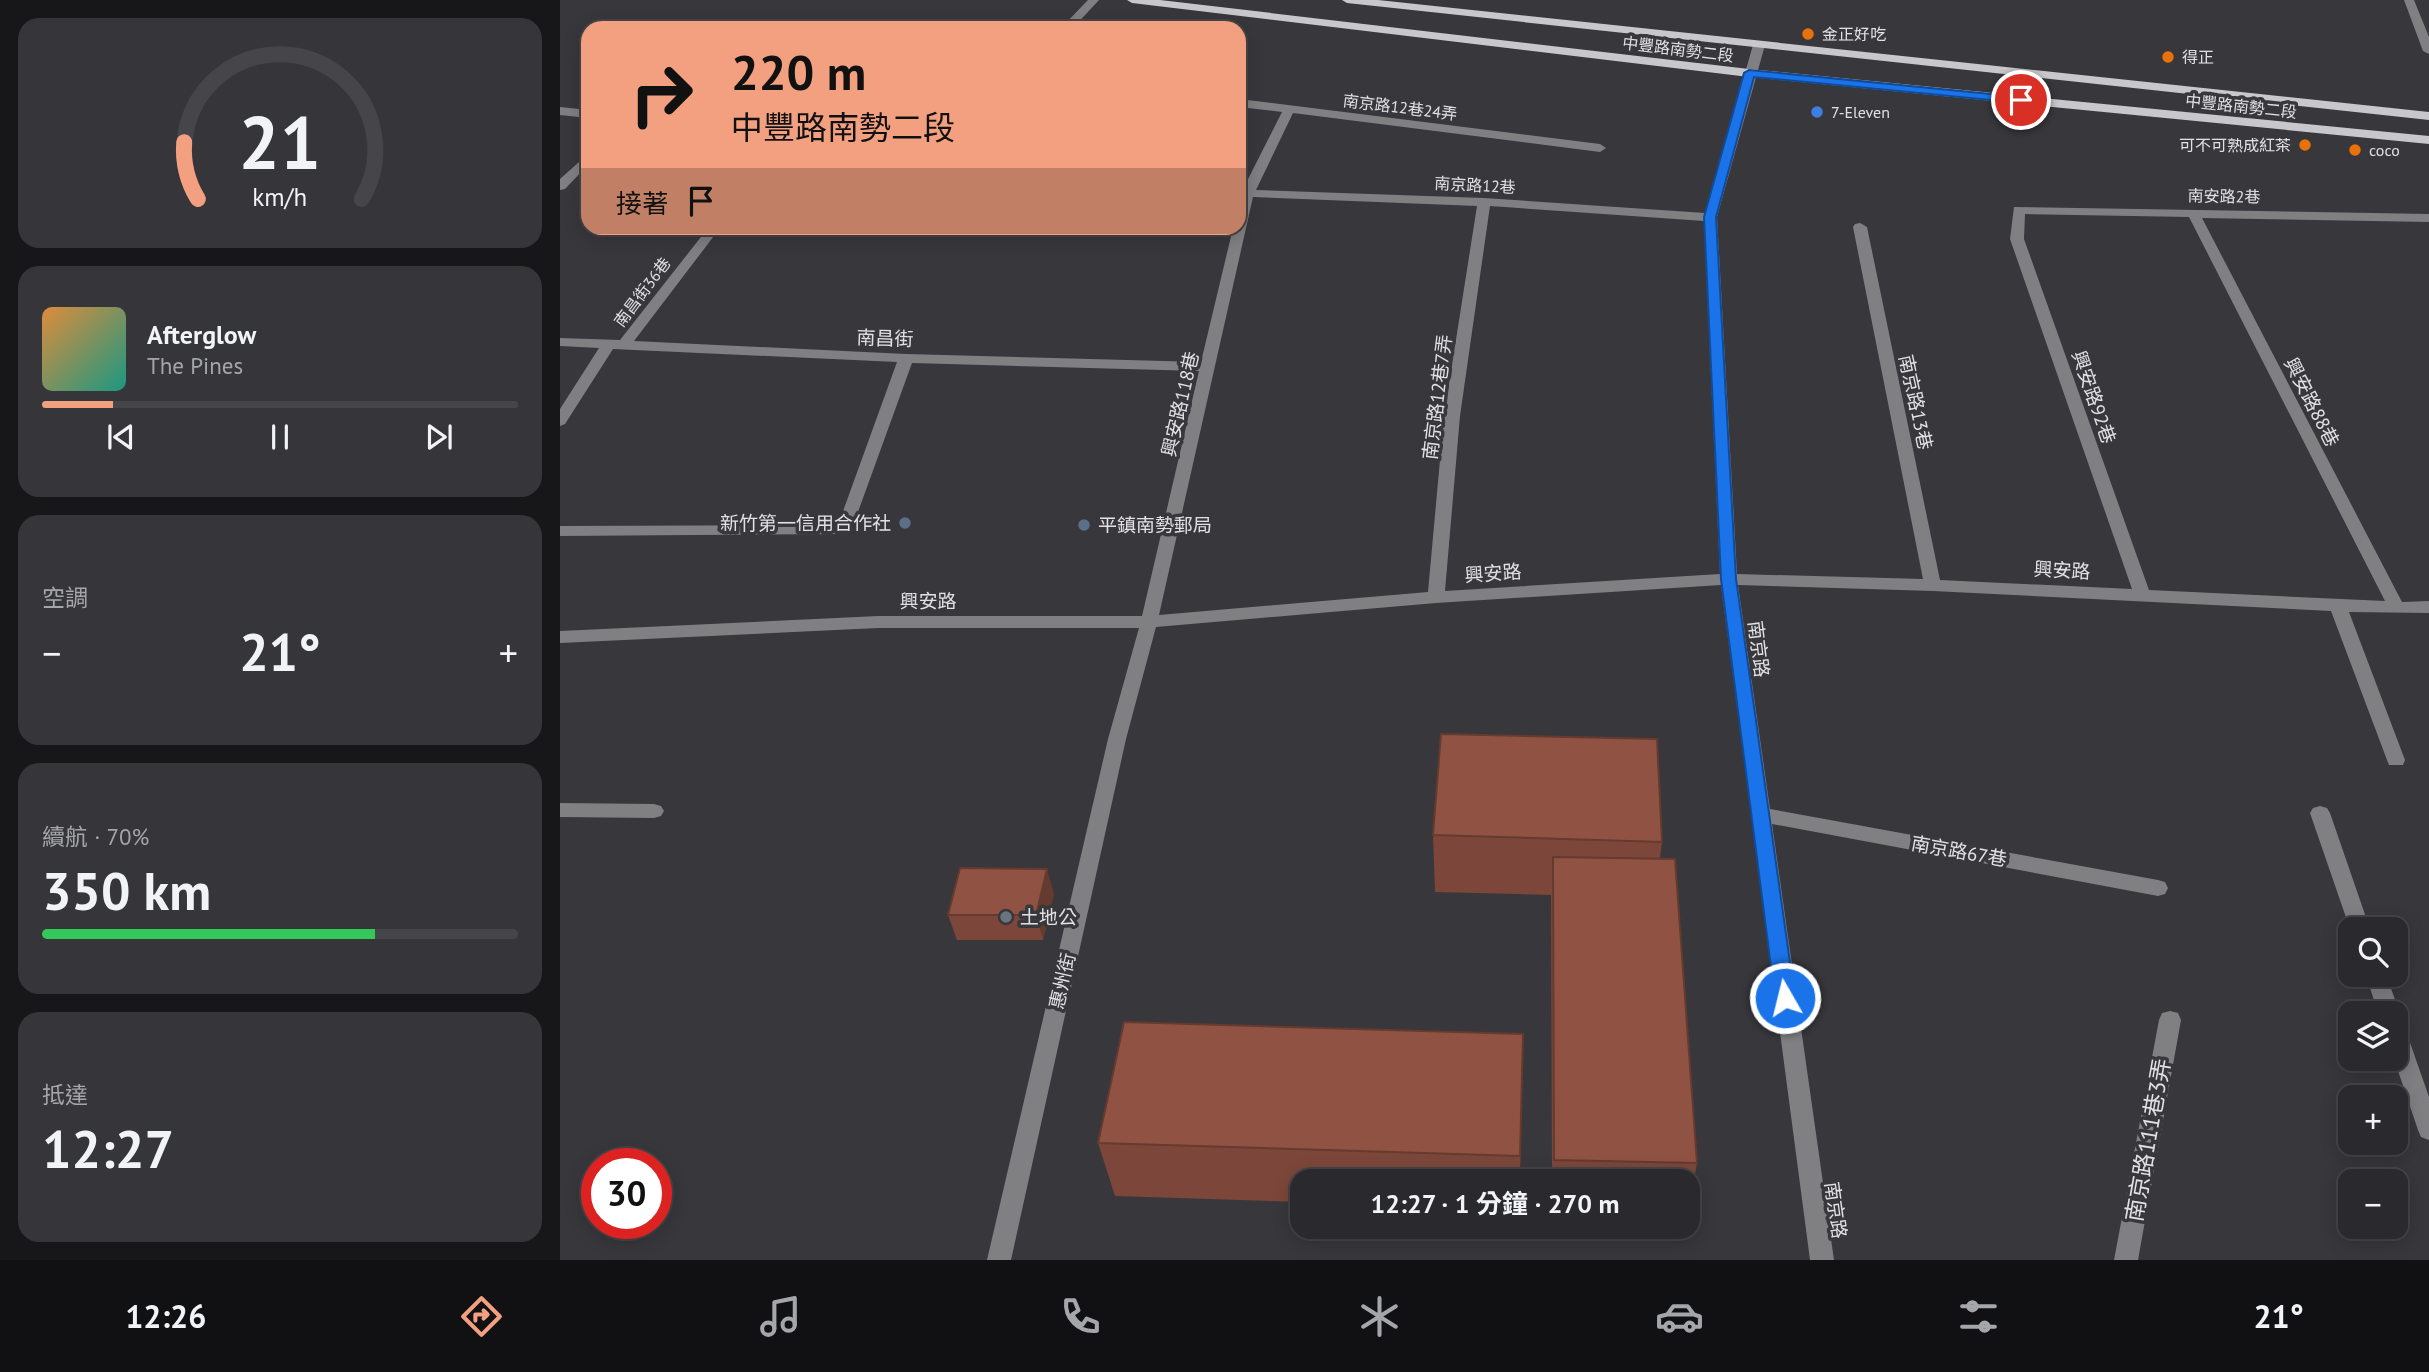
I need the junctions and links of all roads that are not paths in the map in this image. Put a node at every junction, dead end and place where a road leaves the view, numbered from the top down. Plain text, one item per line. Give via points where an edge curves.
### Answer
1 (1094, 0) edge
2 (1132, 0) edge
3 (1347, 0) edge
4 (2409, 0) edge
5 (1074, 21) edge
6 (1759, 45) junction
7 (2429, 51) edge
8 (1749, 73) junction
9 (1246, 104) edge
10 (1289, 109) junction
11 (560, 111) edge
12 (581, 113) edge
13 (2429, 116) edge
14 (2429, 140) edge
15 (1600, 148) dead end
16 (581, 165) edge
17 (560, 186) edge
18 (1246, 188) edge
19 (1246, 193) edge
20 (1484, 202) junction
21 (2019, 210) joint
22 (2193, 213) junction
23 (1710, 217) junction
24 (2429, 218) edge
25 (1860, 227) dead end
26 (708, 235) edge
27 (1235, 235) edge
28 (560, 342) edge
29 (617, 345) junction
30 (906, 358) junction
31 (1208, 367) junction
32 (560, 421) edge
33 (560, 531) edge
34 (1729, 579) junction
35 (1933, 585) junction
36 (2143, 596) junction
37 (1436, 597) junction
38 (2338, 605) junction
39 (2429, 607) edge
40 (2397, 608) junction
41 (1149, 622) junction
42 (560, 637) edge
43 (2396, 760) dead end
44 (560, 810) edge
45 (654, 811) dead end
46 (2320, 813) dead end
47 (1759, 814) junction
48 (2158, 888) dead end
49 (2356, 917) edge
50 (2170, 1020) dead end
51 (2408, 1069) edge
52 (2429, 1130) edge
53 (999, 1260) edge
54 (1822, 1260) edge
55 (2126, 1260) edge

1 - 5 street
2 - 8 main road, 中豐路南勢二段
3 - 6 main road, 中豐路南勢二段
4 - 7 street
6 - 8 street, 南京路
6 - 13 main road, 中豐路南勢二段
8 - 14 main road, 中豐路南勢二段
8 - 23 street, 南京路
9 - 10 street, 南京路12巷24弄
10 - 15 street, 南京路12巷24弄
10 - 18 street
11 - 12 street
16 - 17 street
19 - 20 street, 南京路12巷
20 - 23 street, 南京路12巷
20 - 37 street, 南京路12巷7弄 via 1452,416
21 - 22 street, 南安路2巷
21 - 36 street, 興安路92巷 via 2017,239
22 - 24 street, 南安路2巷
22 - 40 street, 興安路88巷
23 - 34 street, 南京路
25 - 35 street, 南京路13巷
26 - 29 street, 南昌街36巷
27 - 31 street, 興安路118巷
28 - 29 street, 南昌街
29 - 30 street, 南昌街
29 - 32 street, 南昌街36巷
30 - 31 street, 南昌街
30 - 33 street via 844,530
31 - 41 street, 興安路118巷
34 - 35 street, 興安路
34 - 37 street, 興安路
34 - 47 street, 南京路
35 - 36 street, 興安路
36 - 38 street, 興安路
37 - 41 street, 興安路
38 - 40 street, 興安路
38 - 43 street
39 - 40 street, 興安路
41 - 42 street, 興安路 via 878,622
41 - 53 street, 惠州街 via 1117,739
44 - 45 street
46 - 49 street
47 - 48 street, 南京路67巷
47 - 54 street, 南京路
50 - 55 street, 南京路111巷3弄
51 - 52 street

